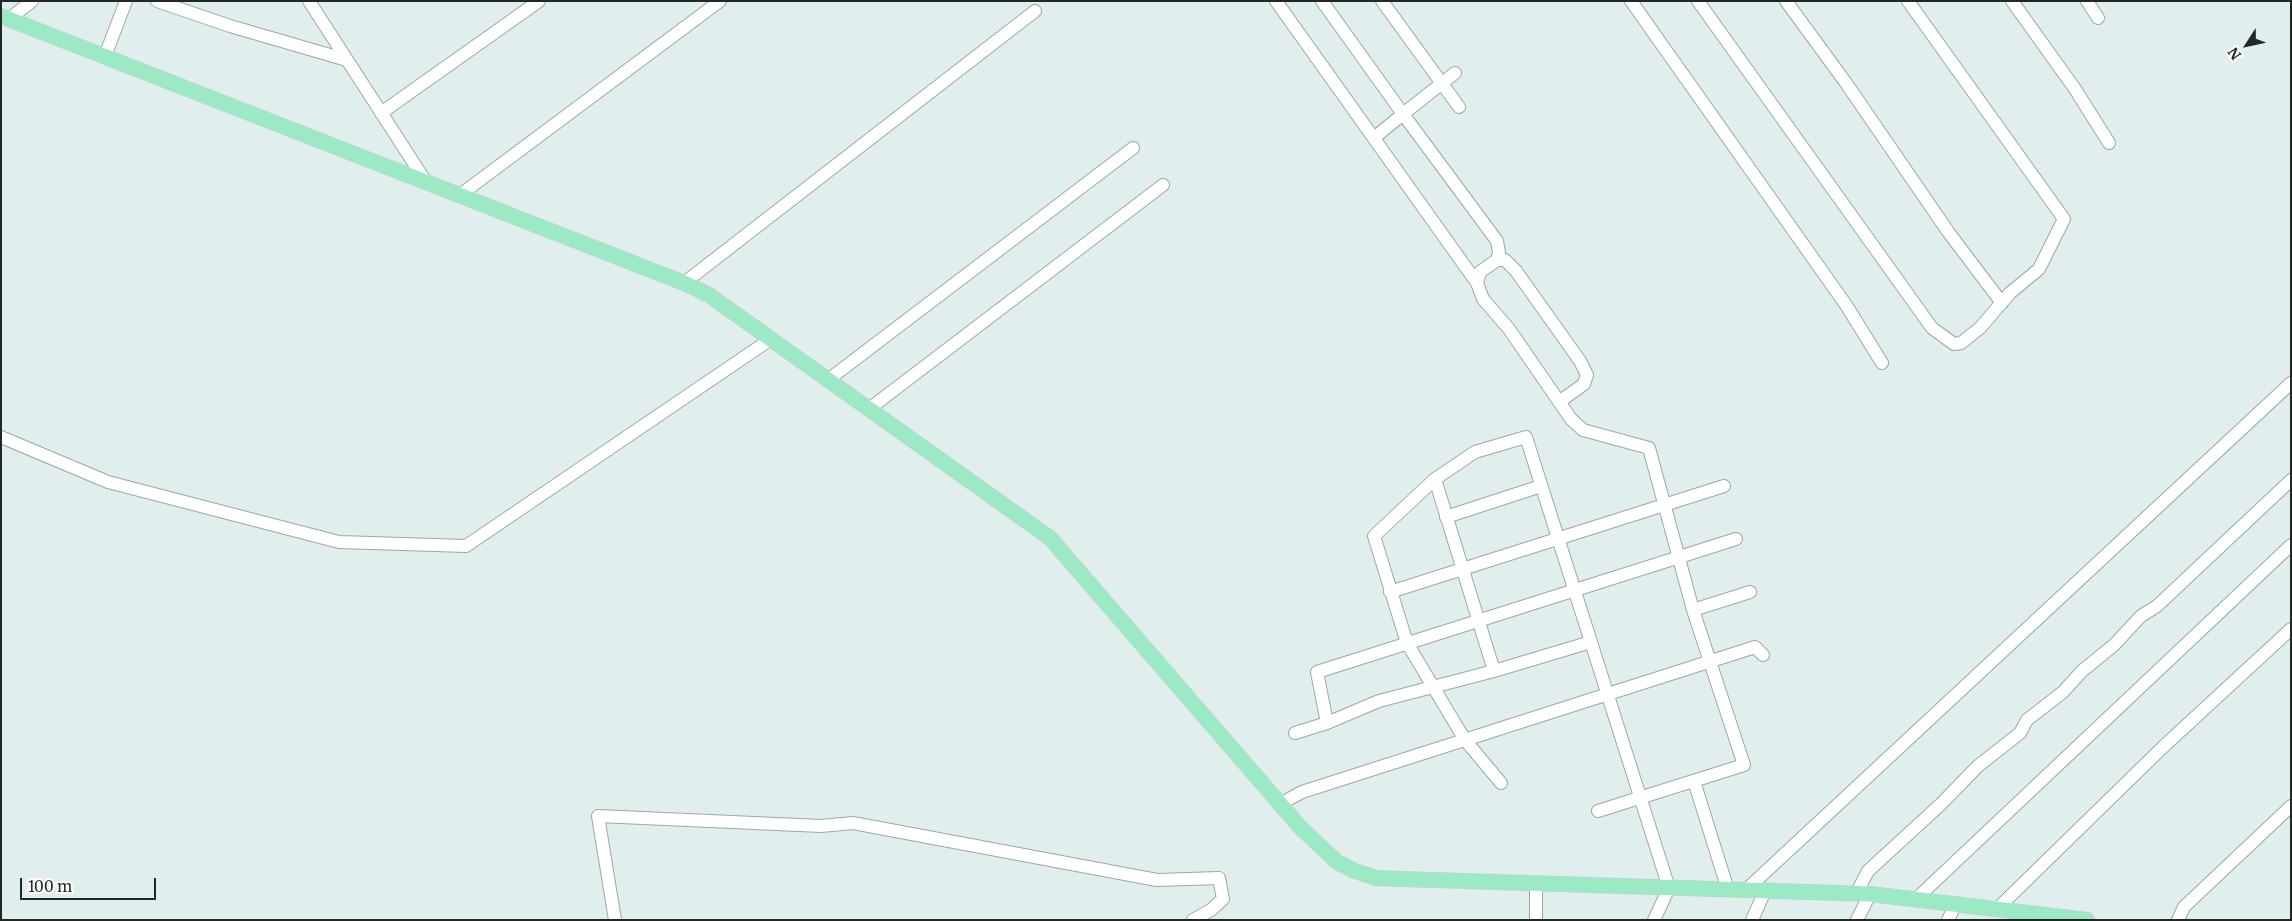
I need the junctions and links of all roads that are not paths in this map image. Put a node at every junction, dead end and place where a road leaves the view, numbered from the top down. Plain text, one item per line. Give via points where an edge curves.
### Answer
1 (32, 1) edge
2 (126, 1) edge
3 (157, 1) edge
4 (309, 1) edge
5 (539, 1) edge
6 (720, 1) edge
7 (1276, 1) edge
8 (1322, 1) edge
9 (1382, 1) edge
10 (1630, 1) edge
11 (1698, 1) edge
12 (1786, 1) edge
13 (1908, 1) edge
14 (2012, 1) edge
15 (2087, 1) edge
16 (1036, 11) dead end
17 (5, 17) edge
18 (2098, 18) dead end
19 (105, 56) junction
20 (347, 60) junction
21 (1454, 73) dead end
22 (1442, 83) junction
23 (1460, 107) dead end
24 (381, 113) junction
25 (1403, 114) junction
26 (1374, 138) junction
27 (2109, 143) dead end
28 (1133, 148) dead end
29 (426, 182) junction
30 (1163, 185) dead end
31 (460, 195) junction
32 (1497, 260) junction
33 (684, 283) junction
34 (1477, 283) junction
35 (2002, 303) junction
36 (771, 339) junction
37 (1882, 363) dead end
38 (828, 380) junction
39 (2291, 383) edge
40 (1559, 402) junction
41 (869, 409) junction
42 (1, 437) edge
43 (1434, 479) junction
44 (2291, 480) edge
45 (1541, 486) junction
46 (1724, 486) dead end
47 (1663, 505) junction
48 (1446, 517) junction
49 (1558, 538) junction
50 (1736, 539) dead end
51 (2291, 545) edge
52 (1680, 557) junction
53 (1462, 569) junction
54 (1574, 590) junction
55 (1390, 592) junction
56 (1750, 592) dead end
57 (1693, 610) junction
58 (1479, 620) junction
59 (2291, 629) edge
60 (1591, 642) junction
61 (1407, 643) junction
62 (1763, 655) dead end
63 (1710, 662) junction
64 (1494, 671) junction
65 (1432, 688) junction
66 (1607, 694) junction
67 (1326, 723) junction
68 (1295, 733) dead end
69 (1465, 740) junction
70 (1694, 781) junction
71 (1501, 783) dead end
72 (1640, 798) junction
73 (1280, 804) junction
74 (2291, 806) edge
75 (1598, 811) dead end
76 (1536, 884) junction
77 (1669, 888) junction
78 (1728, 890) junction
79 (1746, 890) junction
80 (1765, 891) junction
81 (1863, 894) junction
82 (1916, 899) junction
83 (1956, 903) junction
84 (1998, 908) junction
85 (615, 920) edge
86 (1193, 920) edge
87 (1536, 920) edge
88 (1654, 920) edge
89 (1752, 920) edge
90 (1857, 920) edge
91 (1948, 920) edge
92 (2087, 920) edge
93 (2178, 920) edge

1 - 17 street
2 - 19 street
3 - 20 street
4 - 20 street
5 - 24 street
6 - 31 street
7 - 26 street
8 - 25 street
9 - 22 street
10 - 37 street via 1846,305
11 - 35 street via 1932,328 1954,344 1961,343 1980,328
12 - 35 street via 1949,234
13 - 35 street via 2064,219 2039,270
14 - 27 street
15 - 18 street
16 - 33 street
17 - 19 main road
19 - 29 main road
20 - 24 street
21 - 22 street
22 - 23 street
22 - 25 street
24 - 29 street
25 - 26 street
25 - 32 street via 1497,241
26 - 34 street
28 - 38 street
29 - 31 main road
30 - 41 street
31 - 33 main road
32 - 34 street via 1480,272
32 - 40 street via 1505,260 1516,271 1587,375 1584,384
33 - 36 main road via 709,295
34 - 40 street via 1483,300 1509,329
36 - 38 main road
36 - 42 street via 466,546 339,542 108,482
38 - 41 main road
39 - 79 street
40 - 47 street via 1571,420 1583,430 1649,448
41 - 73 main road via 1050,538
43 - 45 street via 1475,452 1526,437
43 - 48 street
43 - 55 street via 1374,536
44 - 81 street via 2063,692 2027,720 2020,732 1978,766 1868,871
45 - 48 street
45 - 49 street
46 - 47 street
47 - 49 street
47 - 52 street
48 - 53 street
49 - 53 street
49 - 54 street
50 - 52 street
51 - 82 street
52 - 54 street
52 - 57 street
53 - 55 street
53 - 58 street
54 - 58 street
54 - 60 street
55 - 61 street
56 - 57 street
57 - 63 street
58 - 61 street
58 - 64 street
59 - 84 street via 2156,754
60 - 64 street
60 - 66 street
61 - 65 street
61 - 67 street via 1317,672
62 - 63 street via 1755,647
63 - 66 street
63 - 70 street via 1744,765
64 - 65 street
65 - 67 street via 1378,702
65 - 69 street
66 - 69 street
66 - 72 street
67 - 68 street
69 - 71 street
69 - 73 street via 1302,792
70 - 72 street
70 - 78 street
72 - 75 street
72 - 77 street
73 - 76 main road via 1338,862 1376,878
74 - 93 street via 2184,907
76 - 77 main road
76 - 87 street
77 - 78 main road
77 - 88 street
78 - 79 main road
79 - 80 main road
80 - 81 main road
80 - 89 street
81 - 82 main road
81 - 90 street
82 - 83 main road
83 - 84 main road
83 - 91 street
84 - 92 main road
85 - 86 street via 598,816 821,826 853,822 1156,880 1219,878 1223,899

